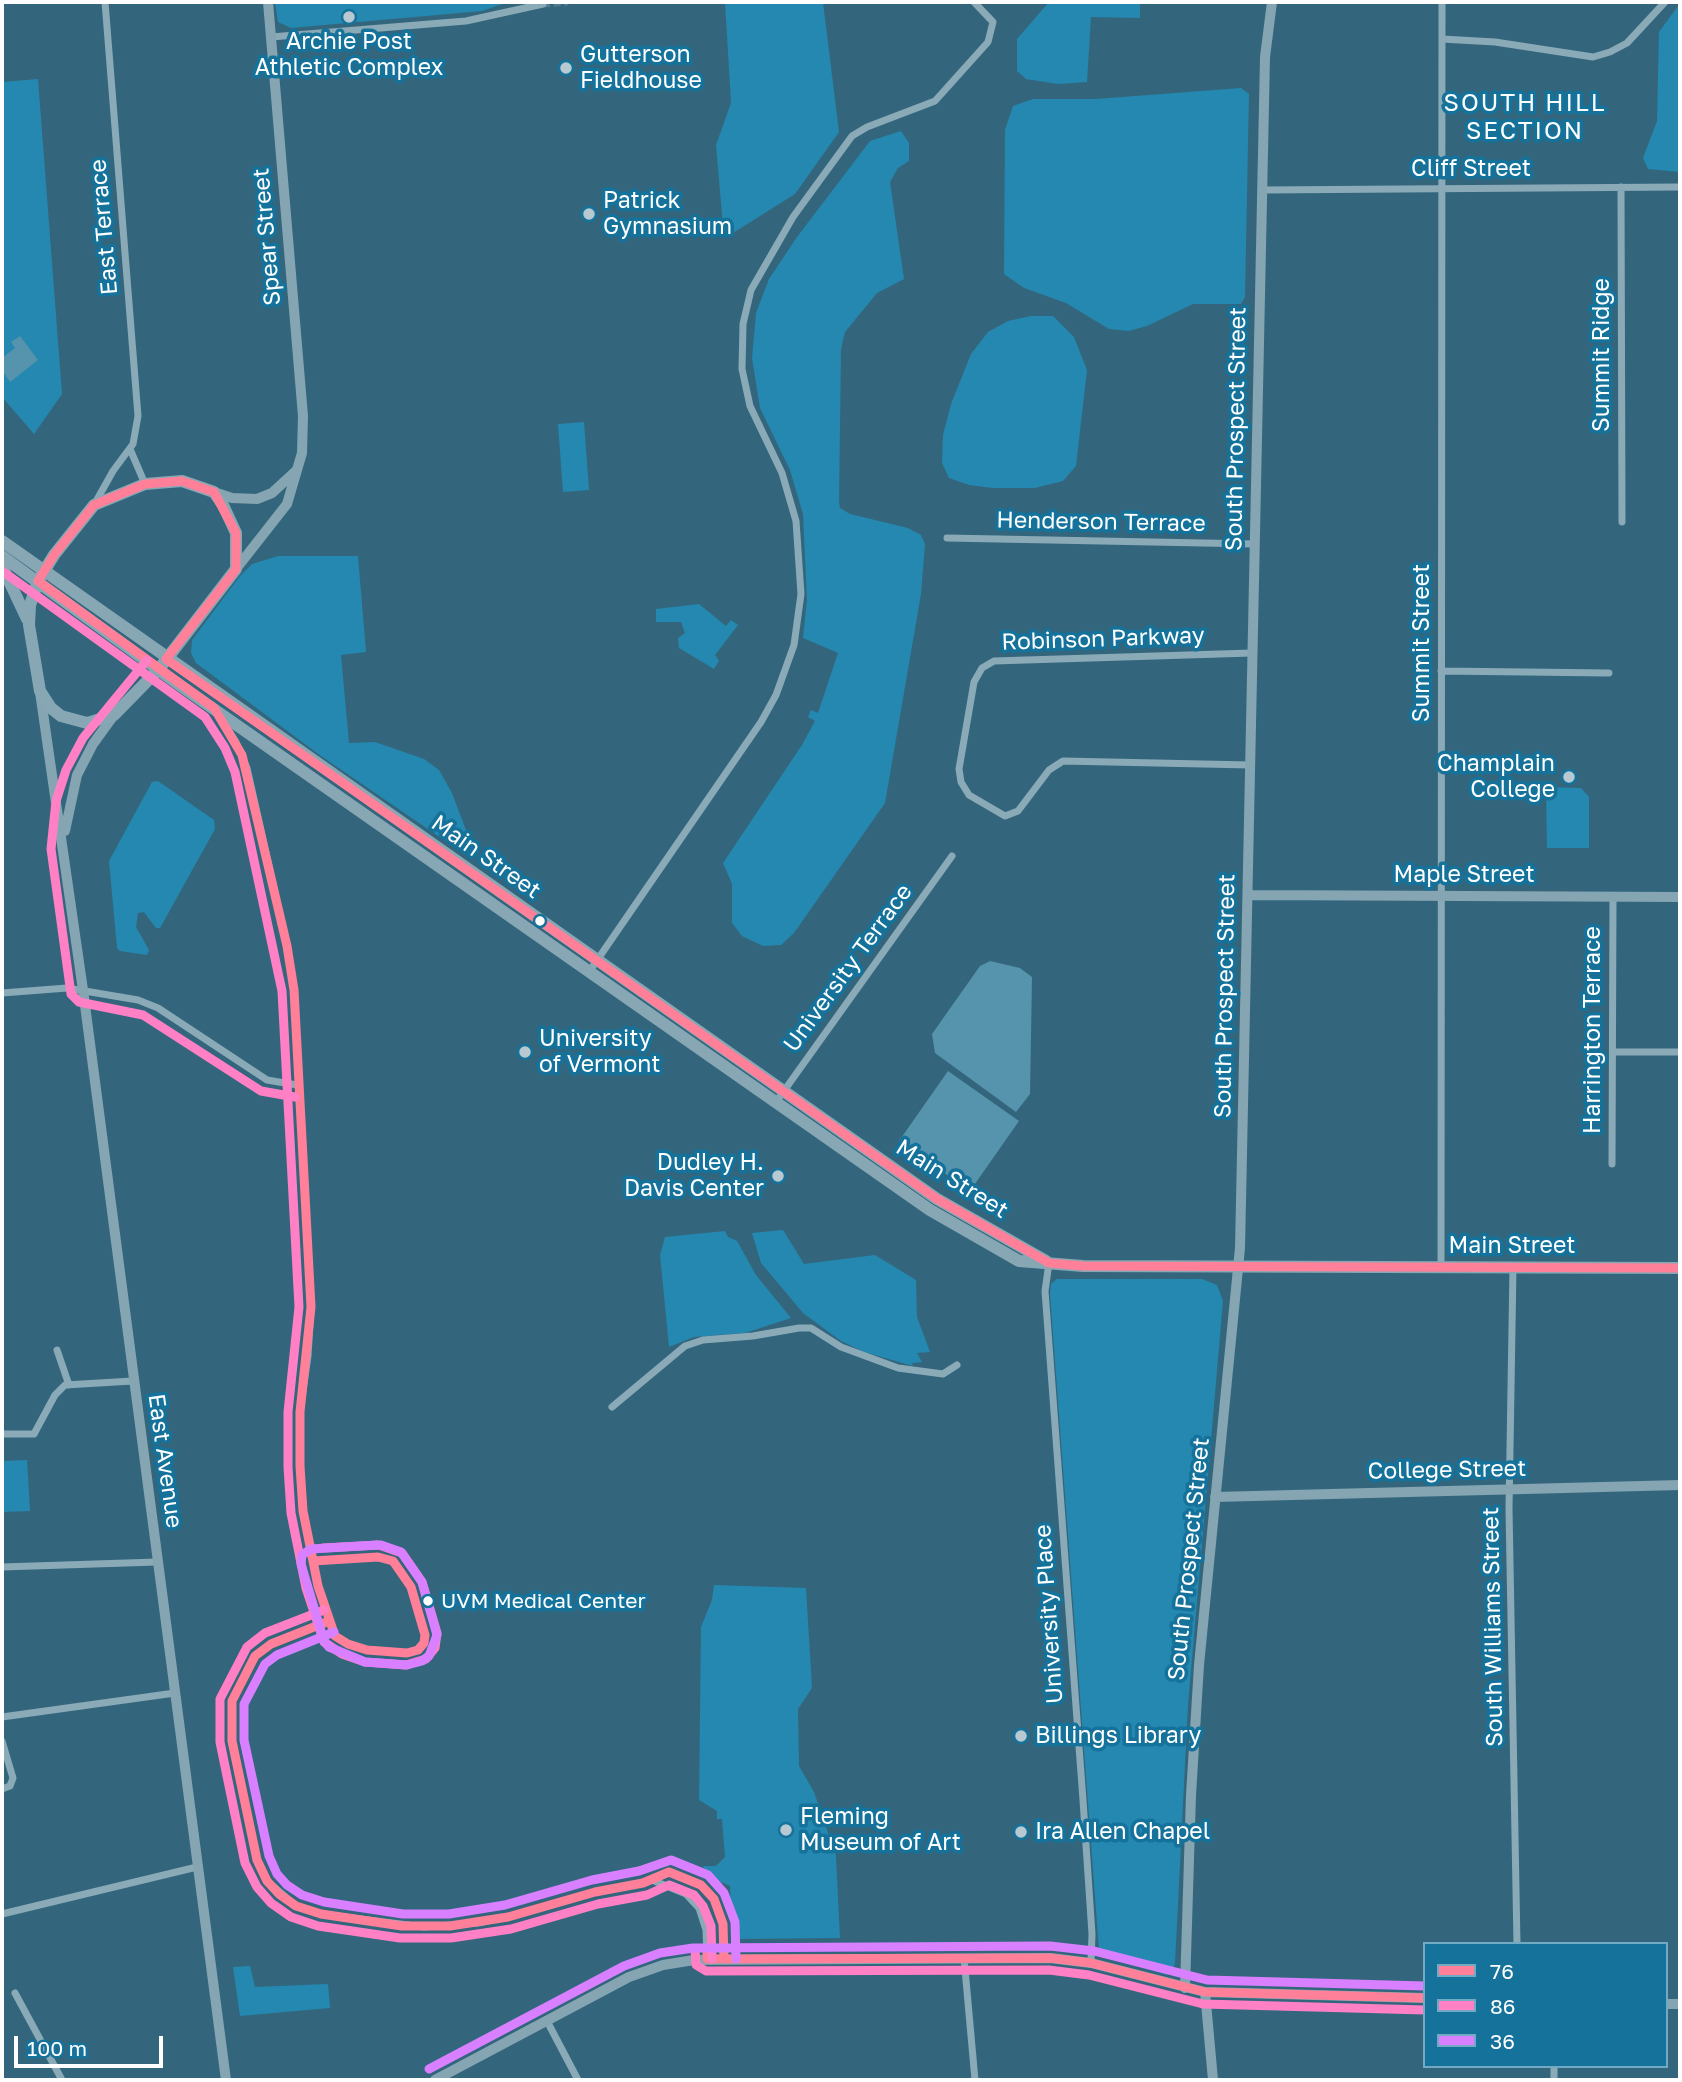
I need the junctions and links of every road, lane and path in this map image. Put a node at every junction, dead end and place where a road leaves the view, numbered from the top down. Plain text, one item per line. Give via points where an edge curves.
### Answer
1 (105, 2) edge
2 (268, 2) edge
3 (974, 2) edge
4 (1272, 2) edge
5 (1442, 2) edge
6 (1665, 2) edge
7 (543, 4) dead end
8 (271, 37) junction
9 (1441, 39) junction
10 (1621, 187) junction
11 (1680, 187) edge
12 (1442, 188) junction
13 (1263, 190) junction
14 (131, 449) junction
15 (299, 468) junction
16 (145, 484) junction
17 (214, 492) junction
18 (94, 505) junction
19 (1622, 522) dead end
20 (947, 538) dead end
21 (2, 541) edge
22 (1255, 544) junction
23 (2, 556) edge
24 (2, 566) edge
25 (236, 569) junction
26 (41, 576) junction
27 (29, 625) junction
28 (1252, 653) junction
29 (162, 664) junction
30 (1441, 671) junction
31 (1609, 673) dead end
32 (40, 691) junction
33 (214, 708) junction
34 (114, 715) junction
35 (1250, 765) junction
36 (63, 848) junction
37 (952, 856) dead end
38 (1248, 895) junction
39 (1442, 896) junction
40 (1613, 897) junction
41 (1680, 897) edge
42 (593, 966) junction
43 (83, 990) junction
44 (2, 993) edge
45 (1613, 1052) junction
46 (1680, 1052) edge
47 (298, 1085) junction
48 (780, 1097) junction
49 (1612, 1164) dead end
50 (1049, 1263) junction
51 (1239, 1266) junction
52 (1441, 1266) junction
53 (1513, 1267) junction
54 (1680, 1268) edge
55 (57, 1350) dead end
56 (957, 1365) dead end
57 (133, 1381) junction
58 (69, 1385) junction
59 (612, 1407) dead end
60 (2, 1434) edge
61 (1680, 1485) edge
62 (1510, 1489) junction
63 (1215, 1497) junction
64 (157, 1562) junction
65 (2, 1567) edge
66 (175, 1693) junction
67 (2, 1717) edge
68 (2, 1741) edge
69 (2, 1789) edge
70 (197, 1867) junction
71 (652, 1880) junction
72 (2, 1914) edge
73 (1517, 1942) edge
74 (964, 1958) junction
75 (707, 1959) junction
76 (724, 1959) junction
77 (1091, 1963) junction
78 (1185, 1988) junction
79 (1205, 1992) junction
80 (15, 1993) dead end
81 (1423, 1998) edge
82 (547, 2021) junction
83 (62, 2080) edge
84 (226, 2080) edge
85 (435, 2080) edge
86 (578, 2080) edge
87 (975, 2080) edge
88 (1213, 2080) edge

1 - 14 street, East Terrace via 137,394 137,427
2 - 8 main road, Spear Street
3 - 42 street via 993,22 988,42 935,101 852,136 793,217 751,290 743,324 742,369 750,406 782,473 796,521 801,594 794,645 761,722
4 - 13 main road, South Prospect Street via 1266,42
5 - 9 street, Summit Street
6 - 9 street via 1627,43 1593,57
7 - 8 street via 466,21
8 - 15 main road, Spear Street via 303,416
9 - 12 street, Summit Street
10 - 11 street, Cliff Street
10 - 12 street, Cliff Street
10 - 19 street, Summit Ridge
12 - 13 street, Cliff Street
12 - 30 street, Summit Street
13 - 22 main road, South Prospect Street
14 - 16 street
14 - 18 street, East Terrace
15 - 17 main road via 272,493 257,499 240,500
15 - 25 main road, Spear Street via 287,504
16 - 17 main road via 182,481
16 - 18 main road
17 - 25 main road via 236,533
18 - 26 main road
20 - 22 street, Henderson Terrace
21 - 26 main road
22 - 28 main road, South Prospect Street
23 - 26 main road
24 - 27 main road
25 - 29 main road, Spear Street
26 - 27 main road, East Avenue via 30,605
26 - 29 main road, Main Street
27 - 32 main road, East Avenue
28 - 35 main road, South Prospect Street
28 - 35 street, Robinson Parkway via 994,661 982,668 974,682 959,769 969,794 1009,816 1020,809 1049,770 1063,761
29 - 33 main road, Main Street
29 - 34 main road, East Avenue
29 - 42 main road, Main Street
30 - 31 street
30 - 39 street, Summit Street
32 - 34 main road via 51,708 74,722
32 - 36 main road, East Avenue
33 - 42 main road, Main Street
33 - 47 street via 247,768 287,946 294,990
34 - 36 main road, East Avenue via 77,775
35 - 38 main road, South Prospect Street
36 - 43 main road, East Avenue
37 - 48 street, University Terrace
38 - 39 main road, Maple Street
38 - 51 main road, South Prospect Street
39 - 40 main road, Maple Street
39 - 52 street, Summit Street
40 - 41 main road, Maple Street
40 - 45 street, Harrington Terrace
42 - 48 main road, Main Street
43 - 44 street
43 - 47 street via 148,1003 267,1080
43 - 57 main road, East Avenue
45 - 46 street
45 - 49 street, Harrington Terrace
47 - 71 street via 311,1307 300,1412 300,1466 303,1511 329,1621 271,1644 255,1656 232,1701 232,1741 257,1860 267,1881 296,1906 402,1926 450,1926 508,1917
48 - 50 main road, Main Street via 937,1199
50 - 51 main road, Main Street
50 - 77 street, University Place via 1045,1291
51 - 52 main road, Main Street
51 - 63 main road, South Prospect Street
52 - 53 main road, Main Street
53 - 54 main road, Main Street
53 - 62 street, South Williams Street
55 - 58 street
56 - 59 street via 943,1374 898,1368 841,1347 811,1328 799,1328 685,1346
57 - 58 street
57 - 64 main road, East Avenue
58 - 60 street via 55,1395 34,1434
61 - 62 main road, College Street
62 - 63 main road, College Street
62 - 73 street, South Williams Street
63 - 78 main road, South Prospect Street via 1193,1748
64 - 65 street
64 - 66 main road, East Avenue
66 - 67 street
66 - 70 main road, East Avenue
68 - 69 street via 13,1778 10,1786
70 - 72 street
70 - 84 main road, East Avenue
71 - 75 street via 686,1894 699,1908 706,1930
71 - 76 street via 669,1872 708,1891 723,1924
74 - 76 main road
74 - 77 main road
74 - 87 street
75 - 76 main road
75 - 82 main road via 643,1971
77 - 78 main road
78 - 79 main road
79 - 81 main road
79 - 88 main road
80 - 83 street
82 - 85 main road
82 - 86 street

